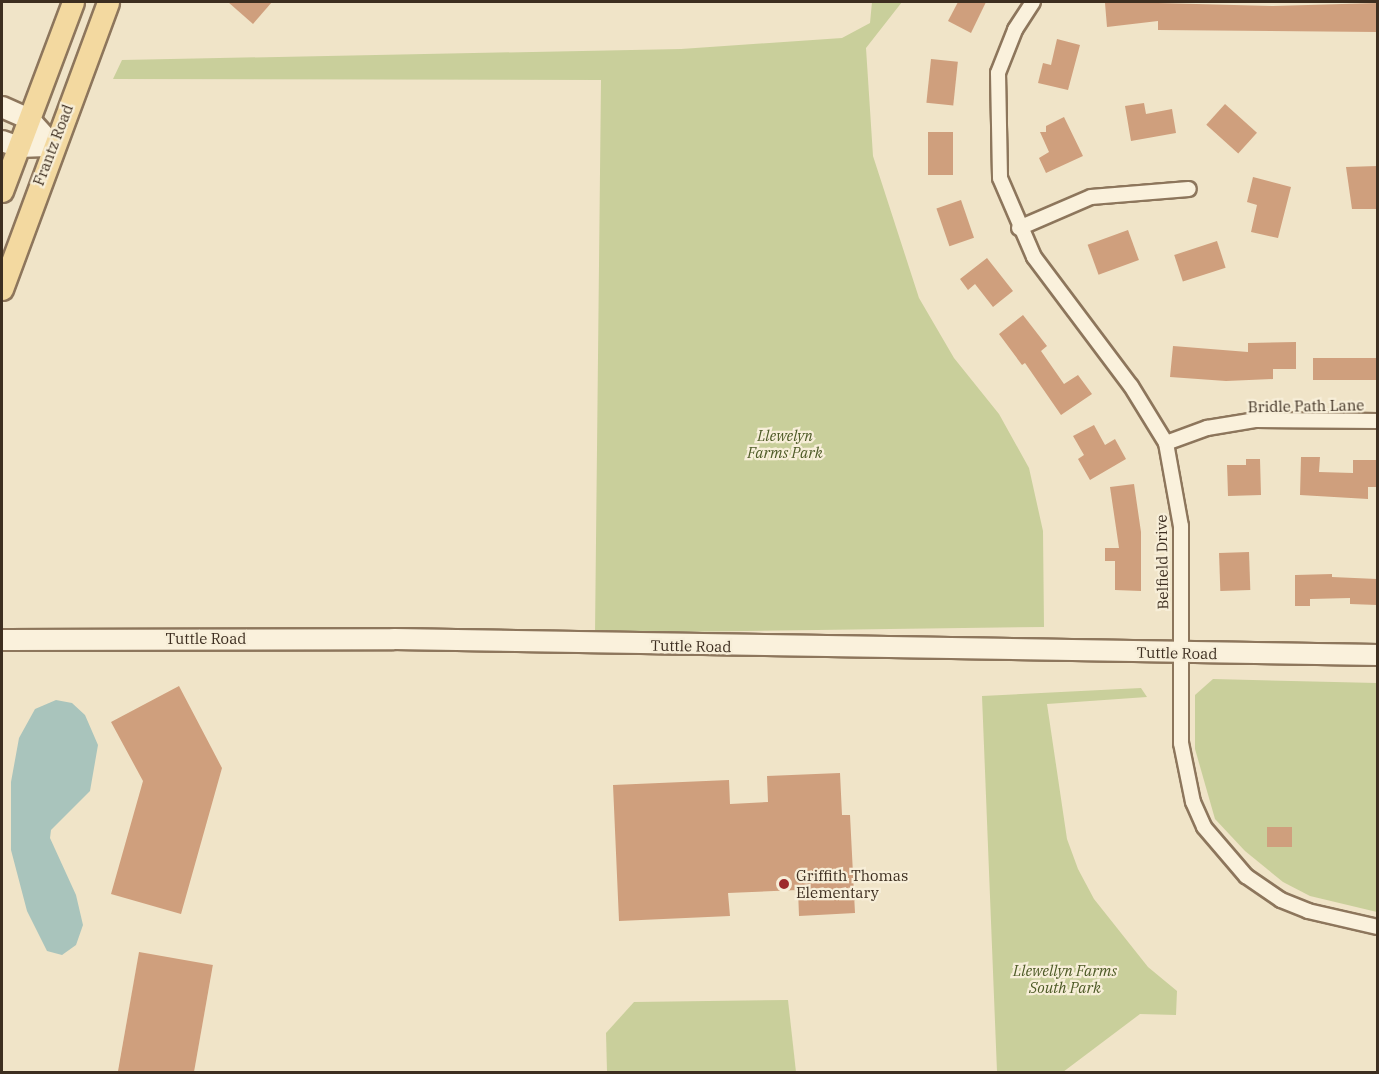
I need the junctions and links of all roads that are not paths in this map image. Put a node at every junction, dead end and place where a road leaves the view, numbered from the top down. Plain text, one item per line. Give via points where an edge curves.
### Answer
1 (73, 2) edge
2 (108, 2) edge
3 (1033, 2) edge
4 (2, 107) edge
5 (29, 119) junction
6 (10, 144) edge
7 (53, 146) junction
8 (1189, 189) dead end
9 (2, 191) edge
10 (1019, 228) junction
11 (2, 290) edge
12 (1377, 421) edge
13 (1167, 443) junction
14 (3, 639) edge
15 (1180, 652) junction
16 (1377, 655) edge
17 (1377, 927) edge

1 - 5 main road, Frantz Road
2 - 7 main road, Frantz Road
3 - 10 street, Belfield Drive via 1015,30 998,73 999,167
4 - 5 main road
5 - 6 main road, Frantz Road
5 - 7 main road
6 - 7 main road
6 - 9 main road, Frantz Road
7 - 11 main road, Frantz Road
8 - 10 street via 1091,197
10 - 13 street, Belfield Drive via 1034,257 1131,386
12 - 13 street, Bridle Path Lane via 1256,420 1207,428
13 - 15 street, Belfield Drive via 1180,526
14 - 15 main road, Tuttle Road via 394,639
15 - 16 main road, Tuttle Road
15 - 17 street, Belfield Drive via 1184,772 1204,827 1246,876 1281,900 1337,920

